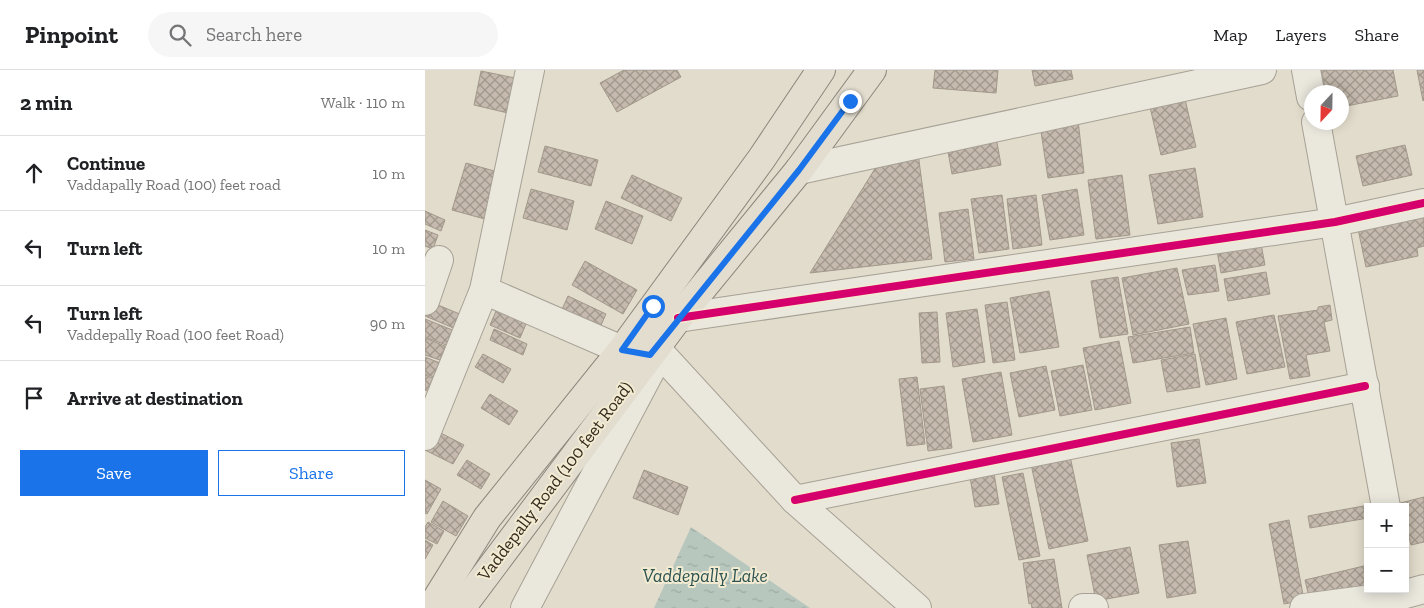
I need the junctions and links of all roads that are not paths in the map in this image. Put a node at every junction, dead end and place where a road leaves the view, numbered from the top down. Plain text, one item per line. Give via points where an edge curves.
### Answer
1 (530, 70) edge
2 (821, 70) edge
3 (872, 70) edge
4 (1263, 70) edge
5 (1306, 70) edge
6 (1309, 85) edge
7 (1318, 130) edge
8 (799, 170) junction
9 (1424, 203) edge
10 (1335, 222) junction
11 (439, 260) dead end
12 (484, 290) junction
13 (425, 301) edge
14 (678, 318) junction
15 (622, 350) junction
16 (655, 354) junction
17 (1365, 386) junction
18 (425, 434) edge
19 (795, 500) junction
20 (1385, 503) edge
21 (1408, 595) edge
22 (431, 608) edge
23 (461, 608) edge
24 (525, 608) edge
25 (917, 608) edge
26 (1083, 608) edge
27 (1094, 608) edge
28 (1304, 608) edge

1 - 12 street
2 - 15 main road via 762,158
3 - 8 main road, Vaddepally Road (100 feet Road)
4 - 8 street
5 - 6 street
7 - 10 street
8 - 14 main road, Vaddepally Road (100 feet Road)
9 - 10 street
10 - 14 street
10 - 17 street
11 - 13 street
12 - 15 street
12 - 18 street
14 - 16 main road, Vaddepally Road (100 feet Road)
15 - 16 street
15 - 22 main road via 487,518
16 - 19 street
16 - 23 main road, Vaddepally Road (100 feet Road)
16 - 24 street
17 - 19 street
17 - 20 street
19 - 25 street
21 - 28 street
26 - 27 street

